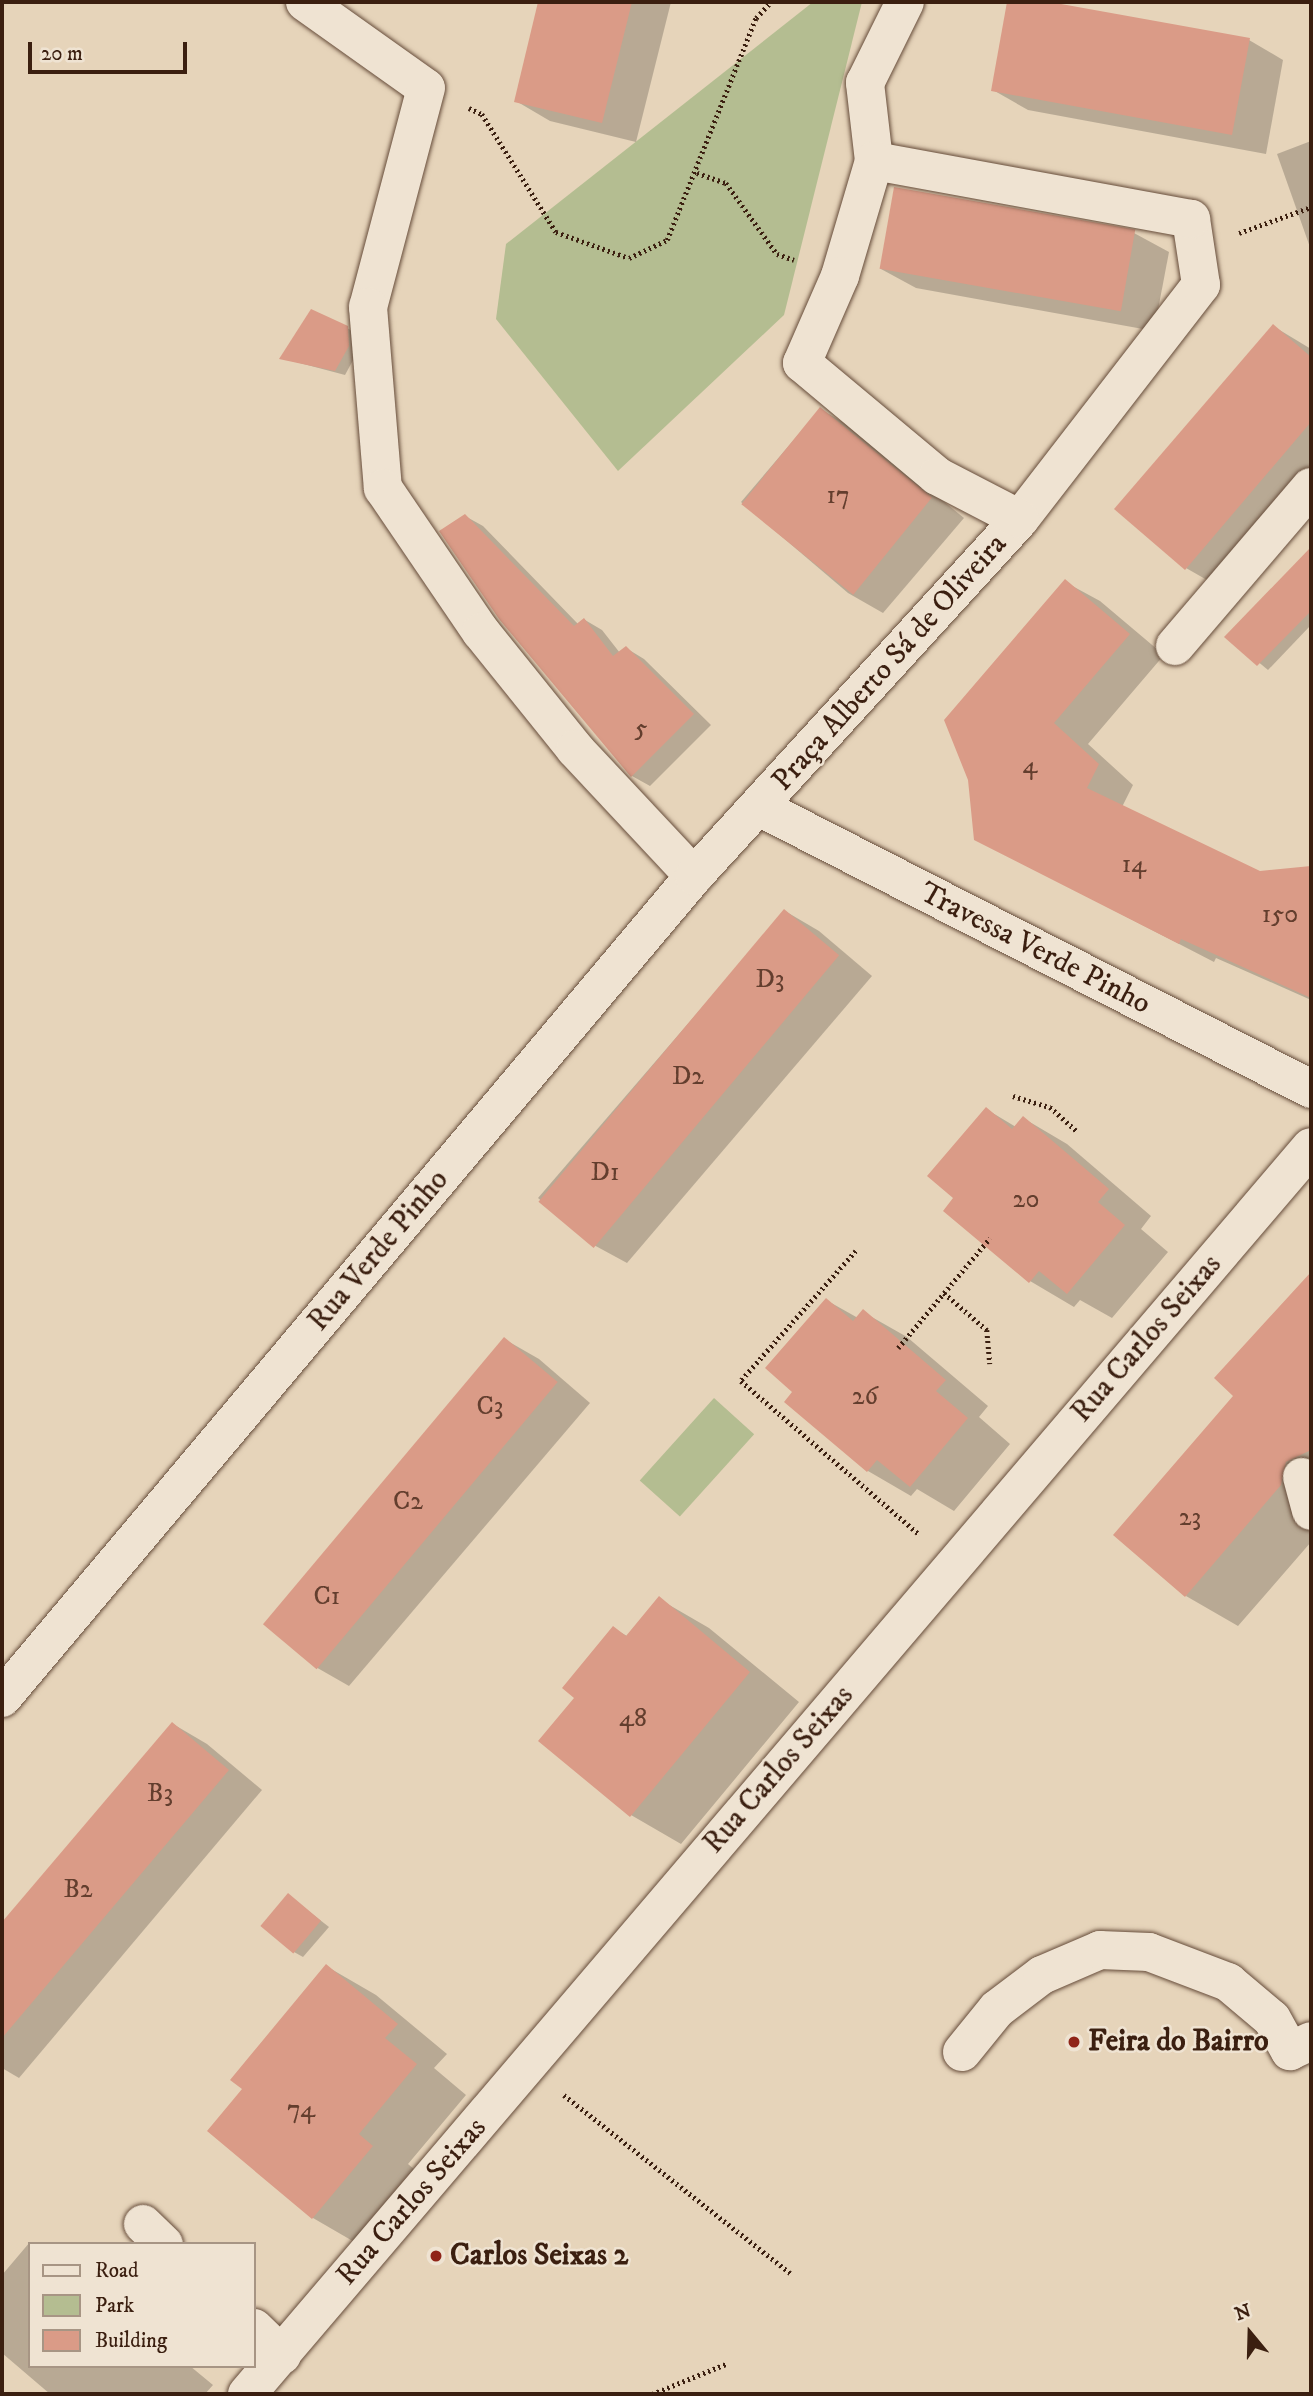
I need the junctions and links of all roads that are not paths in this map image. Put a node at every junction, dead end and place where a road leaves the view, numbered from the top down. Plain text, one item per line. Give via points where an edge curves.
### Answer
1 (305, 2) edge
2 (905, 2) edge
3 (874, 161) junction
4 (1311, 487) edge
5 (1020, 519) junction
6 (1175, 646) dead end
7 (759, 807) junction
8 (694, 876) junction
9 (1311, 1089) edge
10 (1311, 1147) edge
11 (2, 1698) edge
12 (1311, 2041) edge
13 (961, 2052) dead end
14 (256, 2330) edge
15 (282, 2355) junction
16 (247, 2394) edge

1 - 8 street via 426,88 368,307 383,488 490,642 575,749
2 - 3 street via 865,83
3 - 5 street, Praça Alberto Sá de Oliveira via 840,276 802,363 937,476
3 - 5 street, Praça Alberto Sá de Oliveira via 1191,219 1201,285
4 - 6 street
5 - 7 street, Praça Alberto Sá de Oliveira
7 - 8 street, Rua Verde Pinho
7 - 9 street, Travessa Verde Pinho
8 - 11 street, Rua Verde Pinho
10 - 15 street, Rua Carlos Seixas
12 - 13 street via 1290,2051 1272,2019 1228,1982 1149,1952 1100,1950 1042,1975 998,2008
14 - 15 street
15 - 16 street, Rua Carlos Seixas

